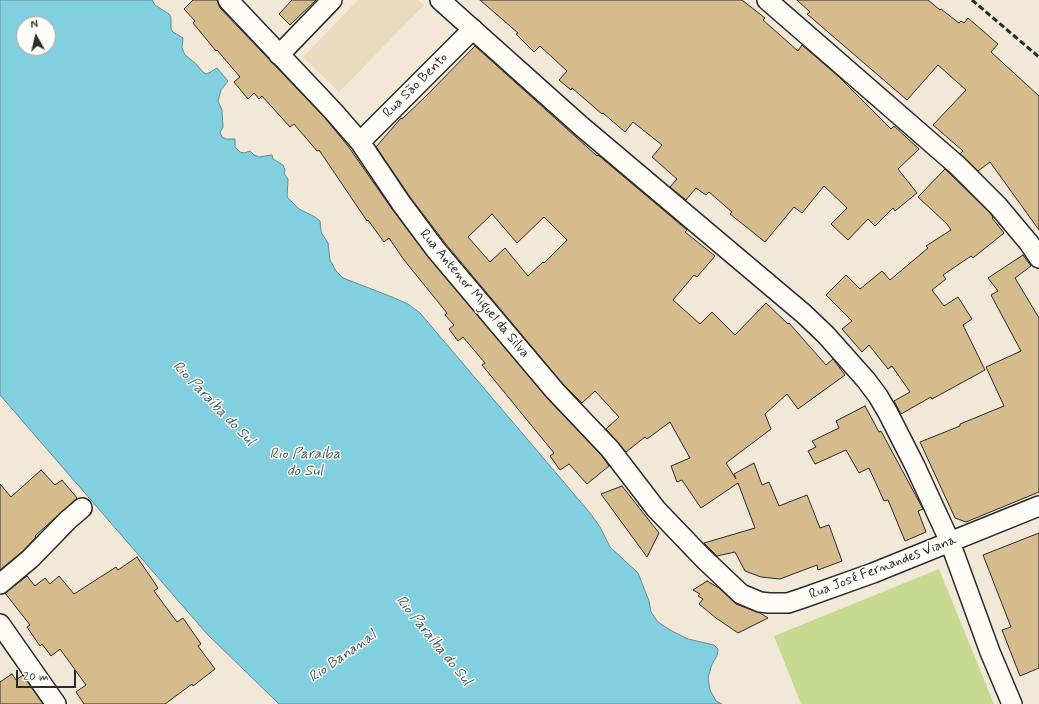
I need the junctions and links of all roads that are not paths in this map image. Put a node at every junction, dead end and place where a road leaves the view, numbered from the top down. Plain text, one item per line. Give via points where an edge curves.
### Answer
1 (228, 0) edge
2 (332, 0) edge
3 (440, 0) edge
4 (766, 0) edge
5 (473, 29) junction
6 (279, 54) junction
7 (360, 142) junction
8 (1039, 258) edge
9 (1039, 506) edge
10 (82, 508) dead end
11 (950, 542) junction
12 (728, 582) joint
13 (0, 584) edge
14 (0, 624) edge
15 (56, 704) edge
16 (1012, 704) edge

1 - 6 street, Rua Antenor Miguel da Silva
2 - 6 street
3 - 5 street
4 - 8 street via 958,166 998,206
5 - 7 street, Rua São Bento
5 - 11 street via 559,107 826,335 882,402
6 - 7 street, Rua Antenor Miguel da Silva
7 - 12 street, Rua Antenor Miguel da Silva via 401,204 455,273 555,391 610,448 656,509
9 - 11 street, Rua José Fernandes Viana
10 - 13 street via 30,559
11 - 12 street, Rua José Fernandes Viana via 788,603 750,599
11 - 16 street
14 - 15 street

